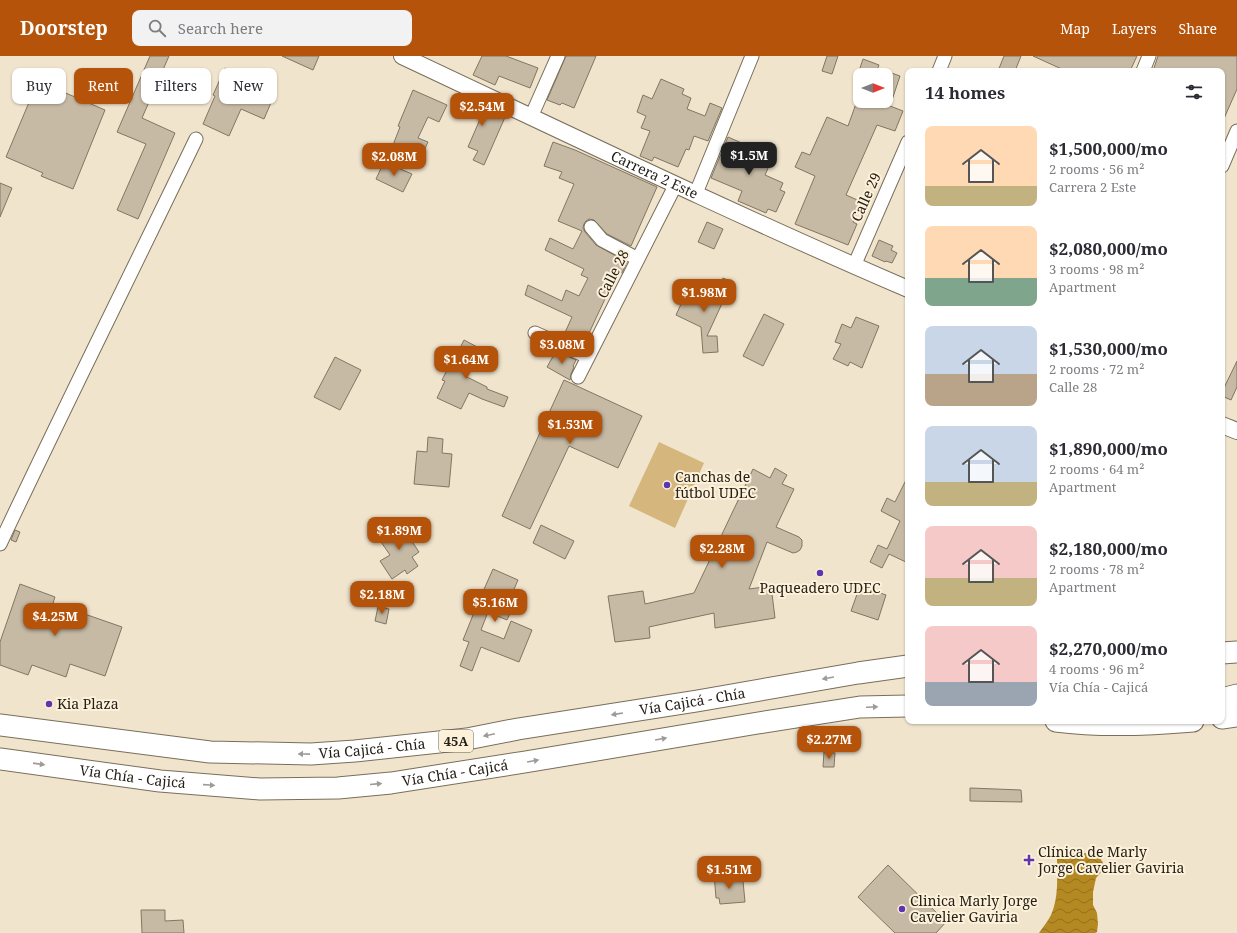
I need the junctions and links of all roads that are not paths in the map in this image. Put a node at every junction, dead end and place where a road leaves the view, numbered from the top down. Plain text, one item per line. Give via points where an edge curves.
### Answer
1 (558, 56) edge
2 (752, 56) edge
3 (946, 56) edge
4 (1149, 56) edge
5 (410, 58) edge
6 (940, 68) edge
7 (1144, 68) edge
8 (531, 117) junction
9 (1237, 131) edge
10 (196, 139) dead end
11 (905, 149) edge
12 (1225, 159) edge
13 (676, 184) junction
14 (696, 193) junction
15 (591, 226) dead end
16 (638, 259) junction
17 (854, 266) junction
18 (905, 288) edge
19 (535, 333) dead end
20 (588, 357) junction
21 (578, 377) dead end
22 (1225, 426) edge
23 (1237, 431) edge
24 (0, 544) edge
25 (1237, 639) edge
26 (1225, 640) edge
27 (1237, 652) edge
28 (1225, 653) edge
29 (905, 666) edge
30 (858, 673) junction
31 (905, 681) edge
32 (1237, 695) edge
33 (1225, 698) edge
34 (905, 706) edge
35 (1237, 716) edge
36 (1225, 718) edge
37 (1080, 724) edge
38 (1138, 724) edge
39 (0, 725) edge
40 (0, 759) edge

1 - 8 street
2 - 14 street
3 - 6 street
4 - 7 street
5 - 8 street, Carrera 2 Este
8 - 13 street, Carrera 2 Este
9 - 12 street
10 - 24 street
11 - 17 street, Calle 29
13 - 14 street, Carrera 2 Este
13 - 16 street, Calle 28
14 - 17 street, Carrera 2 Este
15 - 16 street via 602,240
16 - 20 street, Calle 28
17 - 18 street, Carrera 2 Este
19 - 20 street
20 - 21 street, Calle 28
22 - 23 street
25 - 26 highway
27 - 28 highway
29 - 30 highway, Vía Cajicá - Chía / 45A
30 - 31 highway via 889,682
30 -> 39 highway, Vía Cajicá - Chía / 45A via 518,729 467,740 355,752 210,752
32 - 33 highway
40 -> 34 highway, Vía Chía - Cajicá / 45A via 160,781 260,789 338,788 391,783 860,707
35 - 36 highway
37 - 38 highway

